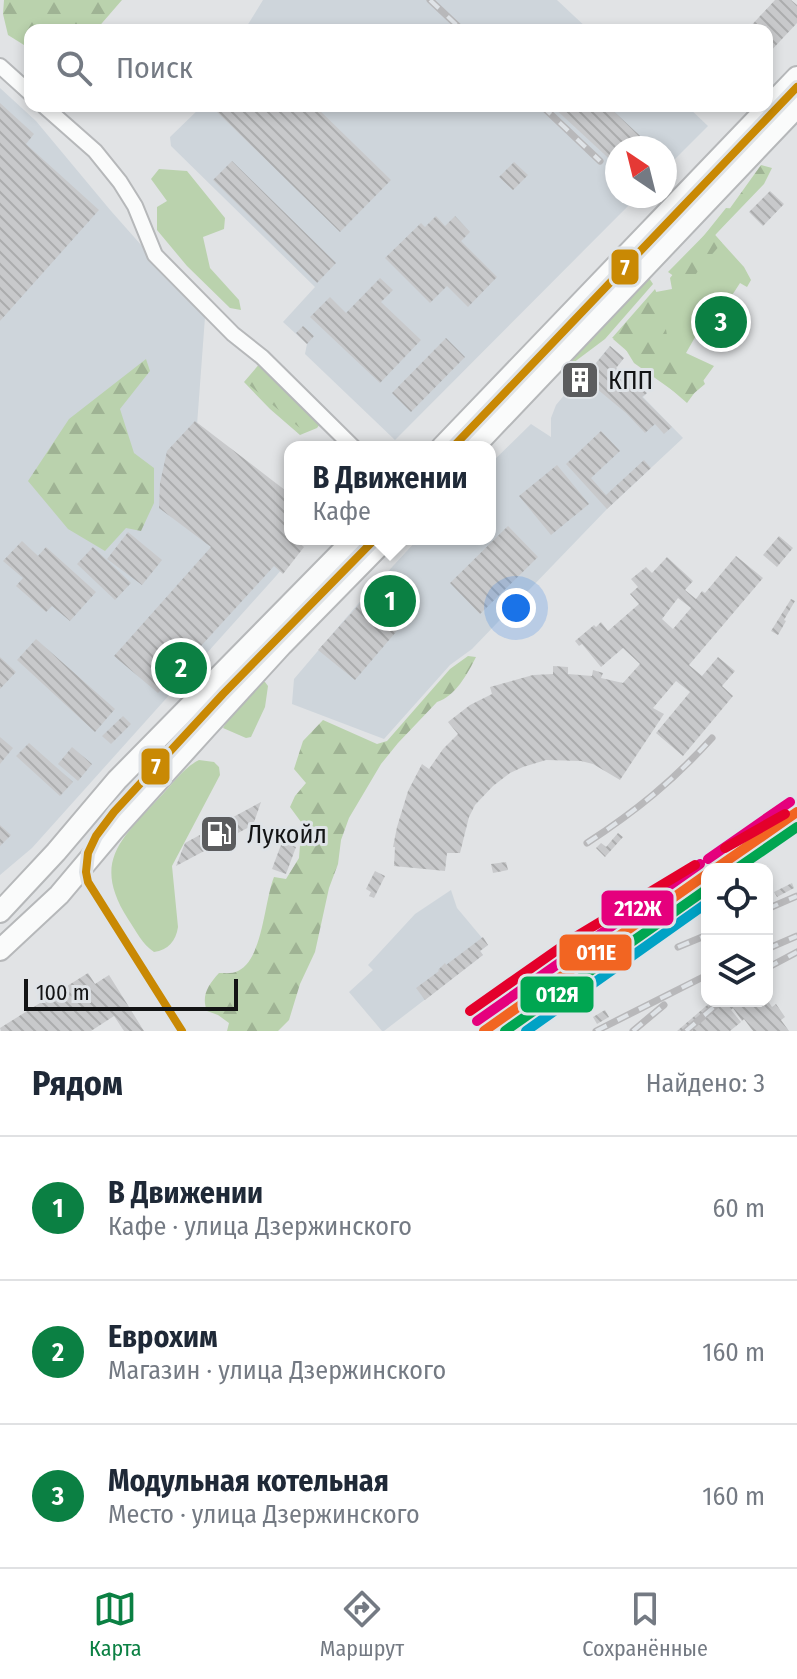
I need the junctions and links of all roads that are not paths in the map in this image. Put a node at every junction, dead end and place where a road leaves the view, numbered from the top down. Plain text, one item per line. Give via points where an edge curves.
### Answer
1 (0, 66) edge
2 (797, 77) edge
3 (24, 88) edge
4 (773, 102) edge
5 (797, 107) edge
6 (51, 112) edge
7 (763, 112) edge
8 (347, 441) edge
9 (448, 441) edge
10 (480, 441) edge
11 (348, 545) edge
12 (380, 545) edge
13 (0, 912) edge
14 (0, 950) edge

1 - 3 street
2 - 4 main road
5 - 10 main road
6 - 8 street via 95,151 120,182 155,255
7 - 9 main road
11 - 13 main road via 117,780
12 - 14 main road via 215,717 59,895

